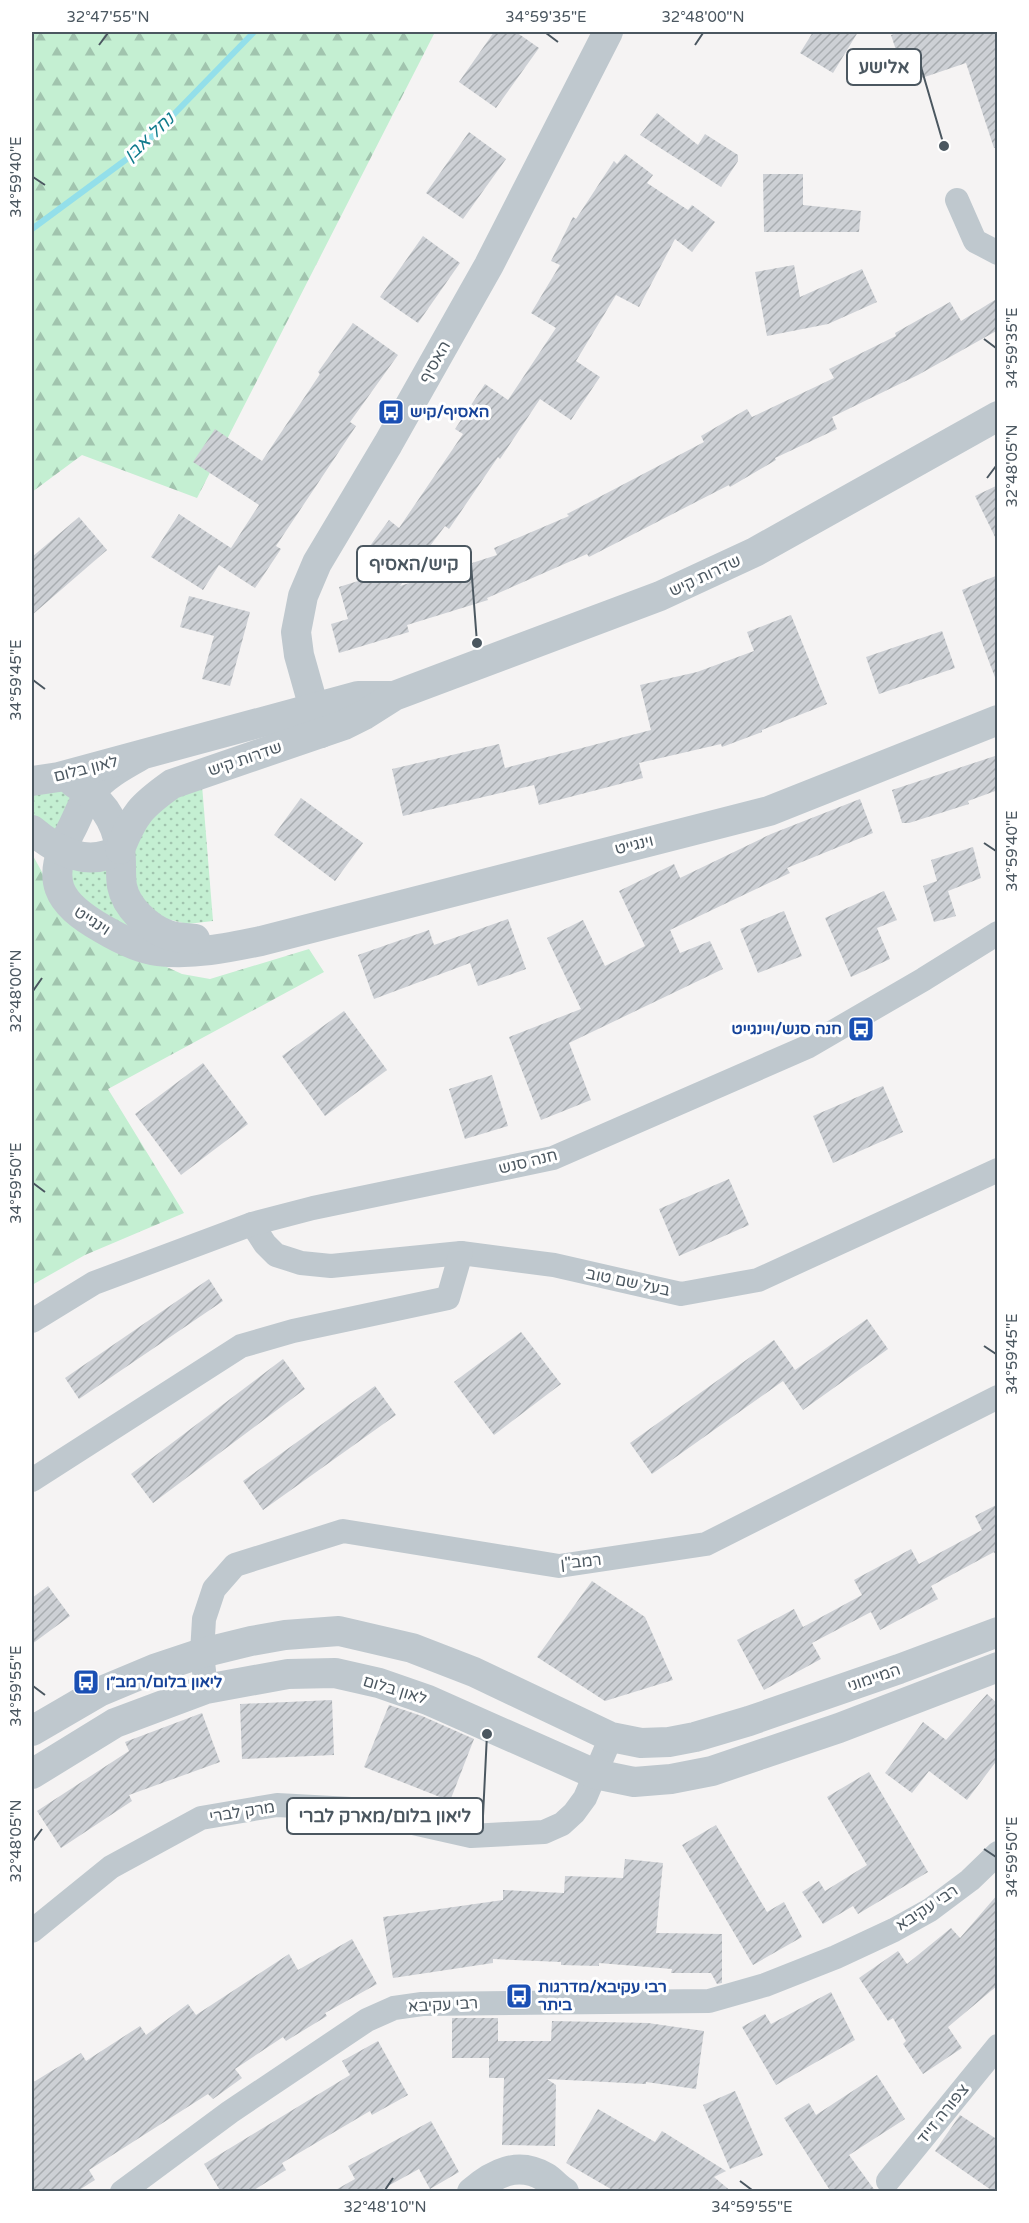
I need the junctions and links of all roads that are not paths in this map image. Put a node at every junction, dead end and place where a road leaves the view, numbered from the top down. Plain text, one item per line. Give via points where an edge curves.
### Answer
1 (608, 32) edge
2 (957, 200) dead end
3 (998, 253) edge
4 (998, 416) edge
5 (317, 720) junction
6 (998, 720) edge
7 (140, 756) junction
8 (45, 779) edge
9 (89, 794) junction
10 (32, 830) edge
11 (120, 849) junction
12 (61, 850) junction
13 (998, 933) edge
14 (261, 940) junction
15 (998, 1170) edge
16 (252, 1224) junction
17 (461, 1253) junction
18 (32, 1321) edge
19 (998, 1397) edge
20 (32, 1480) edge
21 (998, 1632) edge
22 (202, 1653) junction
23 (998, 1666) edge
24 (206, 1689) junction
25 (32, 1731) edge
26 (611, 1737) junction
27 (762, 1754) joint
28 (32, 1774) edge
29 (595, 1774) junction
30 (998, 1853) edge
31 (32, 1931) edge
32 (998, 2046) edge
33 (888, 2181) dead end
34 (560, 2189) edge
35 (122, 2192) edge
36 (472, 2192) edge
37 (505, 2192) edge

1 - 5 street, האסיף via 489,265 316,563 303,596 296,632
2 - 3 street via 975,241
4 - 5 street, שדרות קיש via 755,552 660,596 394,696 364,715
5 - 7 street, שדרות קיש
5 - 11 street, שדרות קיש via 172,784 137,813
6 - 14 street, וינגייט via 769,811
7 - 8 street, לאון בלום
7 - 9 street, וינגייט via 118,768
8 - 9 street via 70,780
9 - 11 street via 108,812
9 - 12 street, וינגייט
10 - 12 street
11 - 12 street via 90,859
11 - 14 street, וינגייט via 122,888 140,917 154,928 169,936 196,940
12 - 14 street, וינגייט via 58,883 65,901 90,922 132,944 156,951 186,952 212,951
13 - 16 street, חנה סנש via 807,1047 553,1158
15 - 17 street, בעל שם טוב via 758,1280 681,1294 554,1265
16 - 17 street, בעל שם טוב via 276,1255 301,1263 331,1266
16 - 18 street, חנה סנש via 94,1283
17 - 20 street via 448,1298 241,1346
19 - 22 street, רמב"ן via 706,1544 559,1566 343,1532 235,1565 214,1589 204,1619
21 - 26 street, המיימוני via 899,1670 695,1737 641,1743
22 - 24 street, רמב"ן
22 - 25 street via 99,1692
22 - 26 street via 274,1637 339,1631 412,1648 474,1672
23 - 27 street, המיימוני
24 - 28 street, לאון בלום via 115,1723
24 - 29 street, לאון בלום via 288,1674 335,1673 428,1700
26 - 29 street, מרק לברי
27 - 29 street, לאון בלום via 712,1771 670,1779 634,1782
29 - 31 street, מרק לברי via 574,1814 543,1832 471,1836 351,1809 277,1805 201,1818 111,1867
30 - 35 street, רבי עקיבא via 930,1910 894,1930 765,1985 709,2001 422,2004 394,2008 367,2020 295,2066
32 - 33 street, צפורה זייד
34 - 36 street via 535,2173 509,2169
34 - 37 street

